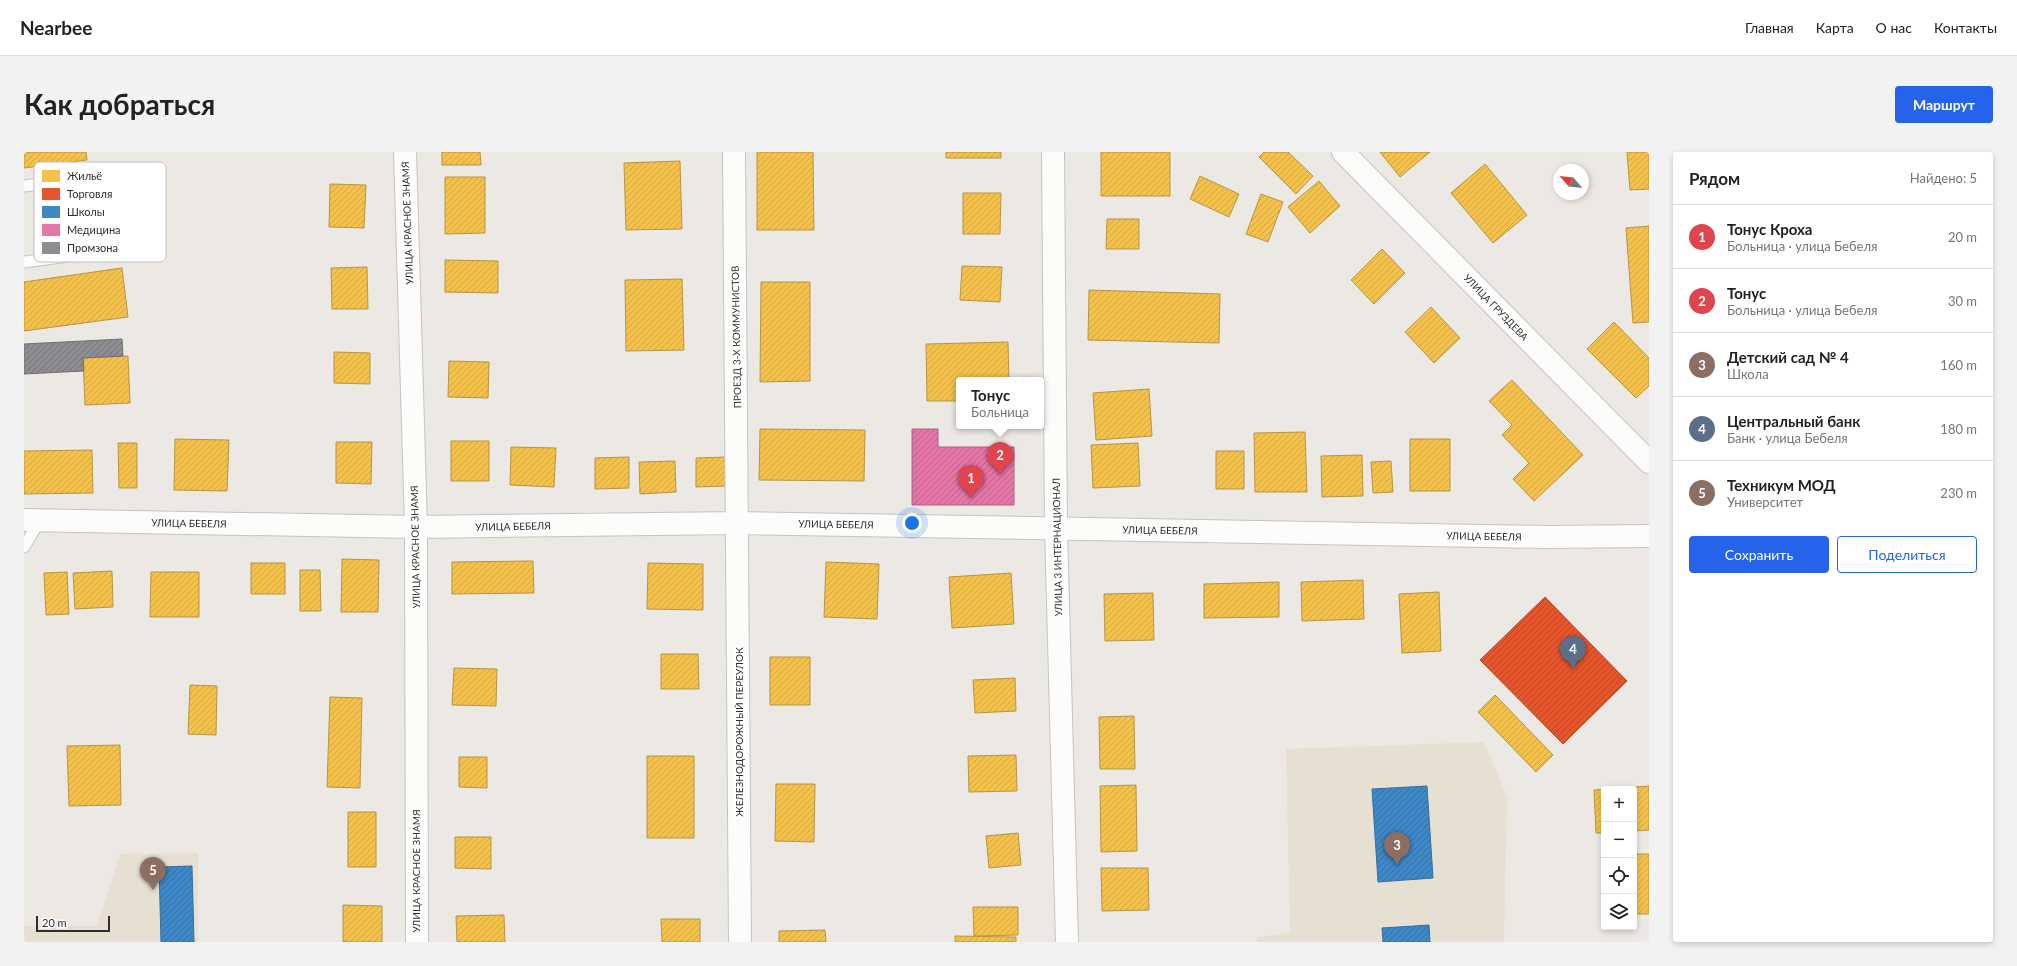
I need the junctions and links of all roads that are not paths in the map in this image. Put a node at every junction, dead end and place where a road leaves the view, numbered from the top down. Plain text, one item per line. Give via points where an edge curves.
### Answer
1 (405, 152) edge
2 (734, 152) edge
3 (1053, 152) edge
4 (1343, 152) edge
5 (34, 185) edge
6 (24, 186) edge
7 (34, 261) edge
8 (24, 262) edge
9 (1649, 462) edge
10 (32, 520) edge
11 (738, 522) junction
12 (416, 527) junction
13 (1056, 528) junction
14 (1649, 536) edge
15 (24, 547) edge
16 (417, 942) edge
17 (740, 942) edge
18 (1067, 942) edge

1 - 12 street, УЛИЦА КРАСНОЕ ЗНАМЯ
2 - 11 street, ПРОЕЗД 3-Х КОММУНИСТОВ
3 - 13 street, УЛИЦА 3 ИНТЕРНАЦИОНАЛ
4 - 9 street, УЛИЦА ГРУЗДЕВА
5 - 6 lane
7 - 8 lane
10 - 12 street, УЛИЦА БЕБЕЛЯ
10 - 15 lane
11 - 12 street, УЛИЦА БЕБЕЛЯ
11 - 13 street, УЛИЦА БЕБЕЛЯ
11 - 17 street, ЖЕЛЕЗНОДОРОЖНЫЙ ПЕРЕУЛОК
12 - 16 street, УЛИЦА КРАСНОЕ ЗНАМЯ
13 - 14 street, УЛИЦА БЕБЕЛЯ
13 - 18 street, УЛИЦА 3 ИНТЕРНАЦИОНАЛ

